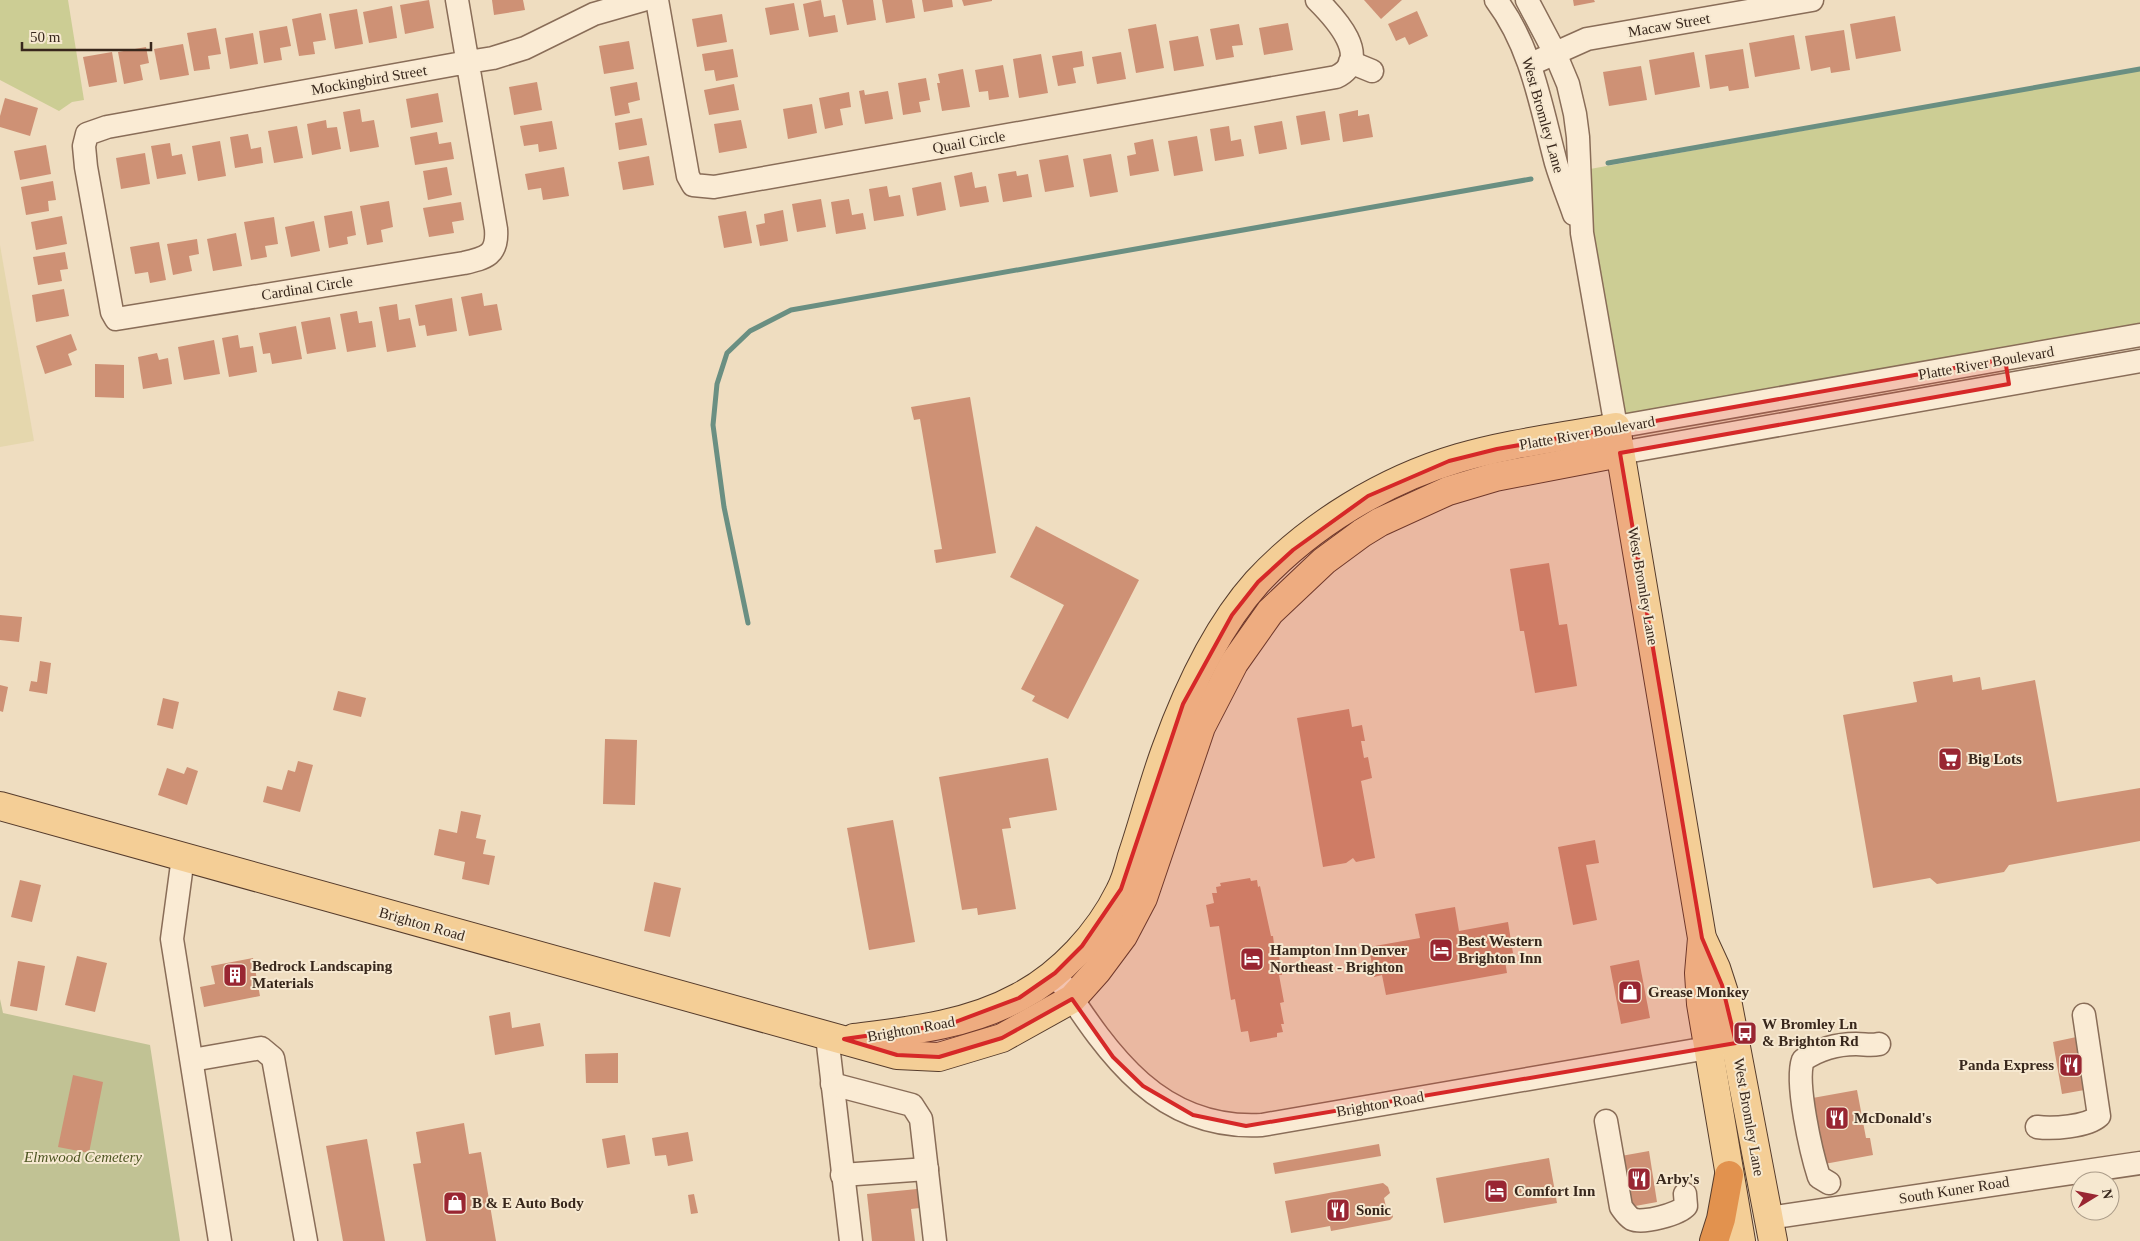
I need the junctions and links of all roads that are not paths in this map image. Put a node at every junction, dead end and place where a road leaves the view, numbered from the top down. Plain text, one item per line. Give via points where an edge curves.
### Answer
1 (457, 0) edge
2 (643, 0) edge
3 (657, 0) edge
4 (1317, 0) edge
5 (1496, 0) edge
6 (1527, 0) edge
7 (1805, 1) edge
8 (1555, 53) junction
9 (468, 62) junction
10 (1350, 62) junction
11 (1531, 64) junction
12 (1372, 71) dead end
13 (87, 134) joint
14 (1582, 233) junction
15 (2140, 335) edge
16 (2005, 359) junction
17 (2140, 361) edge
18 (2009, 384) junction
19 (1616, 427) junction
20 (1620, 454) junction
21 (1178, 753) junction
22 (1169, 779) junction
23 (0, 806) edge
24 (183, 857) junction
25 (1702, 938) junction
26 (1054, 973) junction
27 (1072, 999) junction
28 (2084, 1015) dead end
29 (836, 1038) junction
30 (1736, 1043) junction
31 (1874, 1045) dead end
32 (1707, 1048) junction
33 (192, 1060) junction
34 (832, 1084) junction
35 (1606, 1121) dead end
36 (2037, 1126) dead end
37 (2140, 1163) edge
38 (927, 1169) junction
39 (842, 1175) junction
40 (1729, 1175) junction
41 (1829, 1183) dead end
42 (1685, 1194) dead end
43 (1770, 1230) edge
44 (220, 1241) edge
45 (306, 1241) edge
46 (851, 1241) edge
47 (934, 1241) edge
48 (1714, 1241) edge
49 (1741, 1241) edge

1 - 9 street
2 - 9 street, Mockingbird Street via 594,14 525,48
3 - 10 street, Quail Circle via 688,176 694,185 700,187 1336,77 1348,70
4 - 10 street via 1346,33 1351,50
5 - 11 street, West Bromley Lane
6 - 8 street, West Bromley Lane
7 - 8 street, Macaw Street via 1587,39
8 - 11 street, Macaw Street
8 - 14 street, West Bromley Lane via 1568,84 1575,114
9 - 13 street, Mockingbird Street via 107,127
9 - 13 street, Cardinal Circle via 497,238 494,250 486,257 464,263 116,319 112,312 86,167 84,146
10 - 12 street
11 - 14 street, West Bromley Lane via 1557,166
14 - 19 street, West Bromley Lane
15 - 16 street, Platte River Boulevard
16 - 18 street
16 - 19 street, Platte River Boulevard
17 - 18 street, Platte River Boulevard
18 - 20 street, Platte River Boulevard
19 - 20 main road, West Bromley Lane
19 - 21 main road, Platte River Boulevard via 1449,461 1368,496 1322,526 1258,582 1232,615 1183,704
20 - 21 main road, Platte River Boulevard via 1464,485 1414,505 1362,533 1310,573 1270,612 1234,663 1201,727
20 - 25 main road, West Bromley Lane
21 - 22 main road, Platte River Boulevard
22 - 26 main road, Platte River Boulevard via 1121,889 1082,946
22 - 27 main road, Platte River Boulevard via 1143,898 1123,936
23 - 24 main road, Brighton Road
24 - 29 main road, Brighton Road
24 - 33 street via 172,939
25 - 30 main road, West Bromley Lane via 1722,985
25 - 32 main road, West Bromley Lane via 1700,989
26 - 27 street, Brighton Road
26 - 29 main road, Brighton Road via 1019,998 950,1024
27 - 29 main road, Brighton Road via 1002,1038 939,1057 897,1055
27 - 32 street, Brighton Road via 1113,1056 1143,1086 1193,1115 1228,1125 1262,1125
28 - 36 street via 2099,1116 2090,1121 2057,1127
29 - 34 street
30 - 32 street, Brighton Road
30 - 43 main road, West Bromley Lane
31 - 41 street via 1856,1056 1820,1062 1801,1072 1814,1159 1819,1177
32 - 40 main road, West Bromley Lane
33 - 44 street
33 - 45 street via 261,1048 273,1058
34 - 38 street via 912,1105 921,1119
34 - 39 street
35 - 42 street via 1621,1206 1626,1215 1639,1220 1678,1213 1686,1206
37 - 43 street, South Kuner Road
38 - 39 street
38 - 47 street
39 - 46 street
40 - 48 highway
40 - 49 main road, West Bromley Lane

